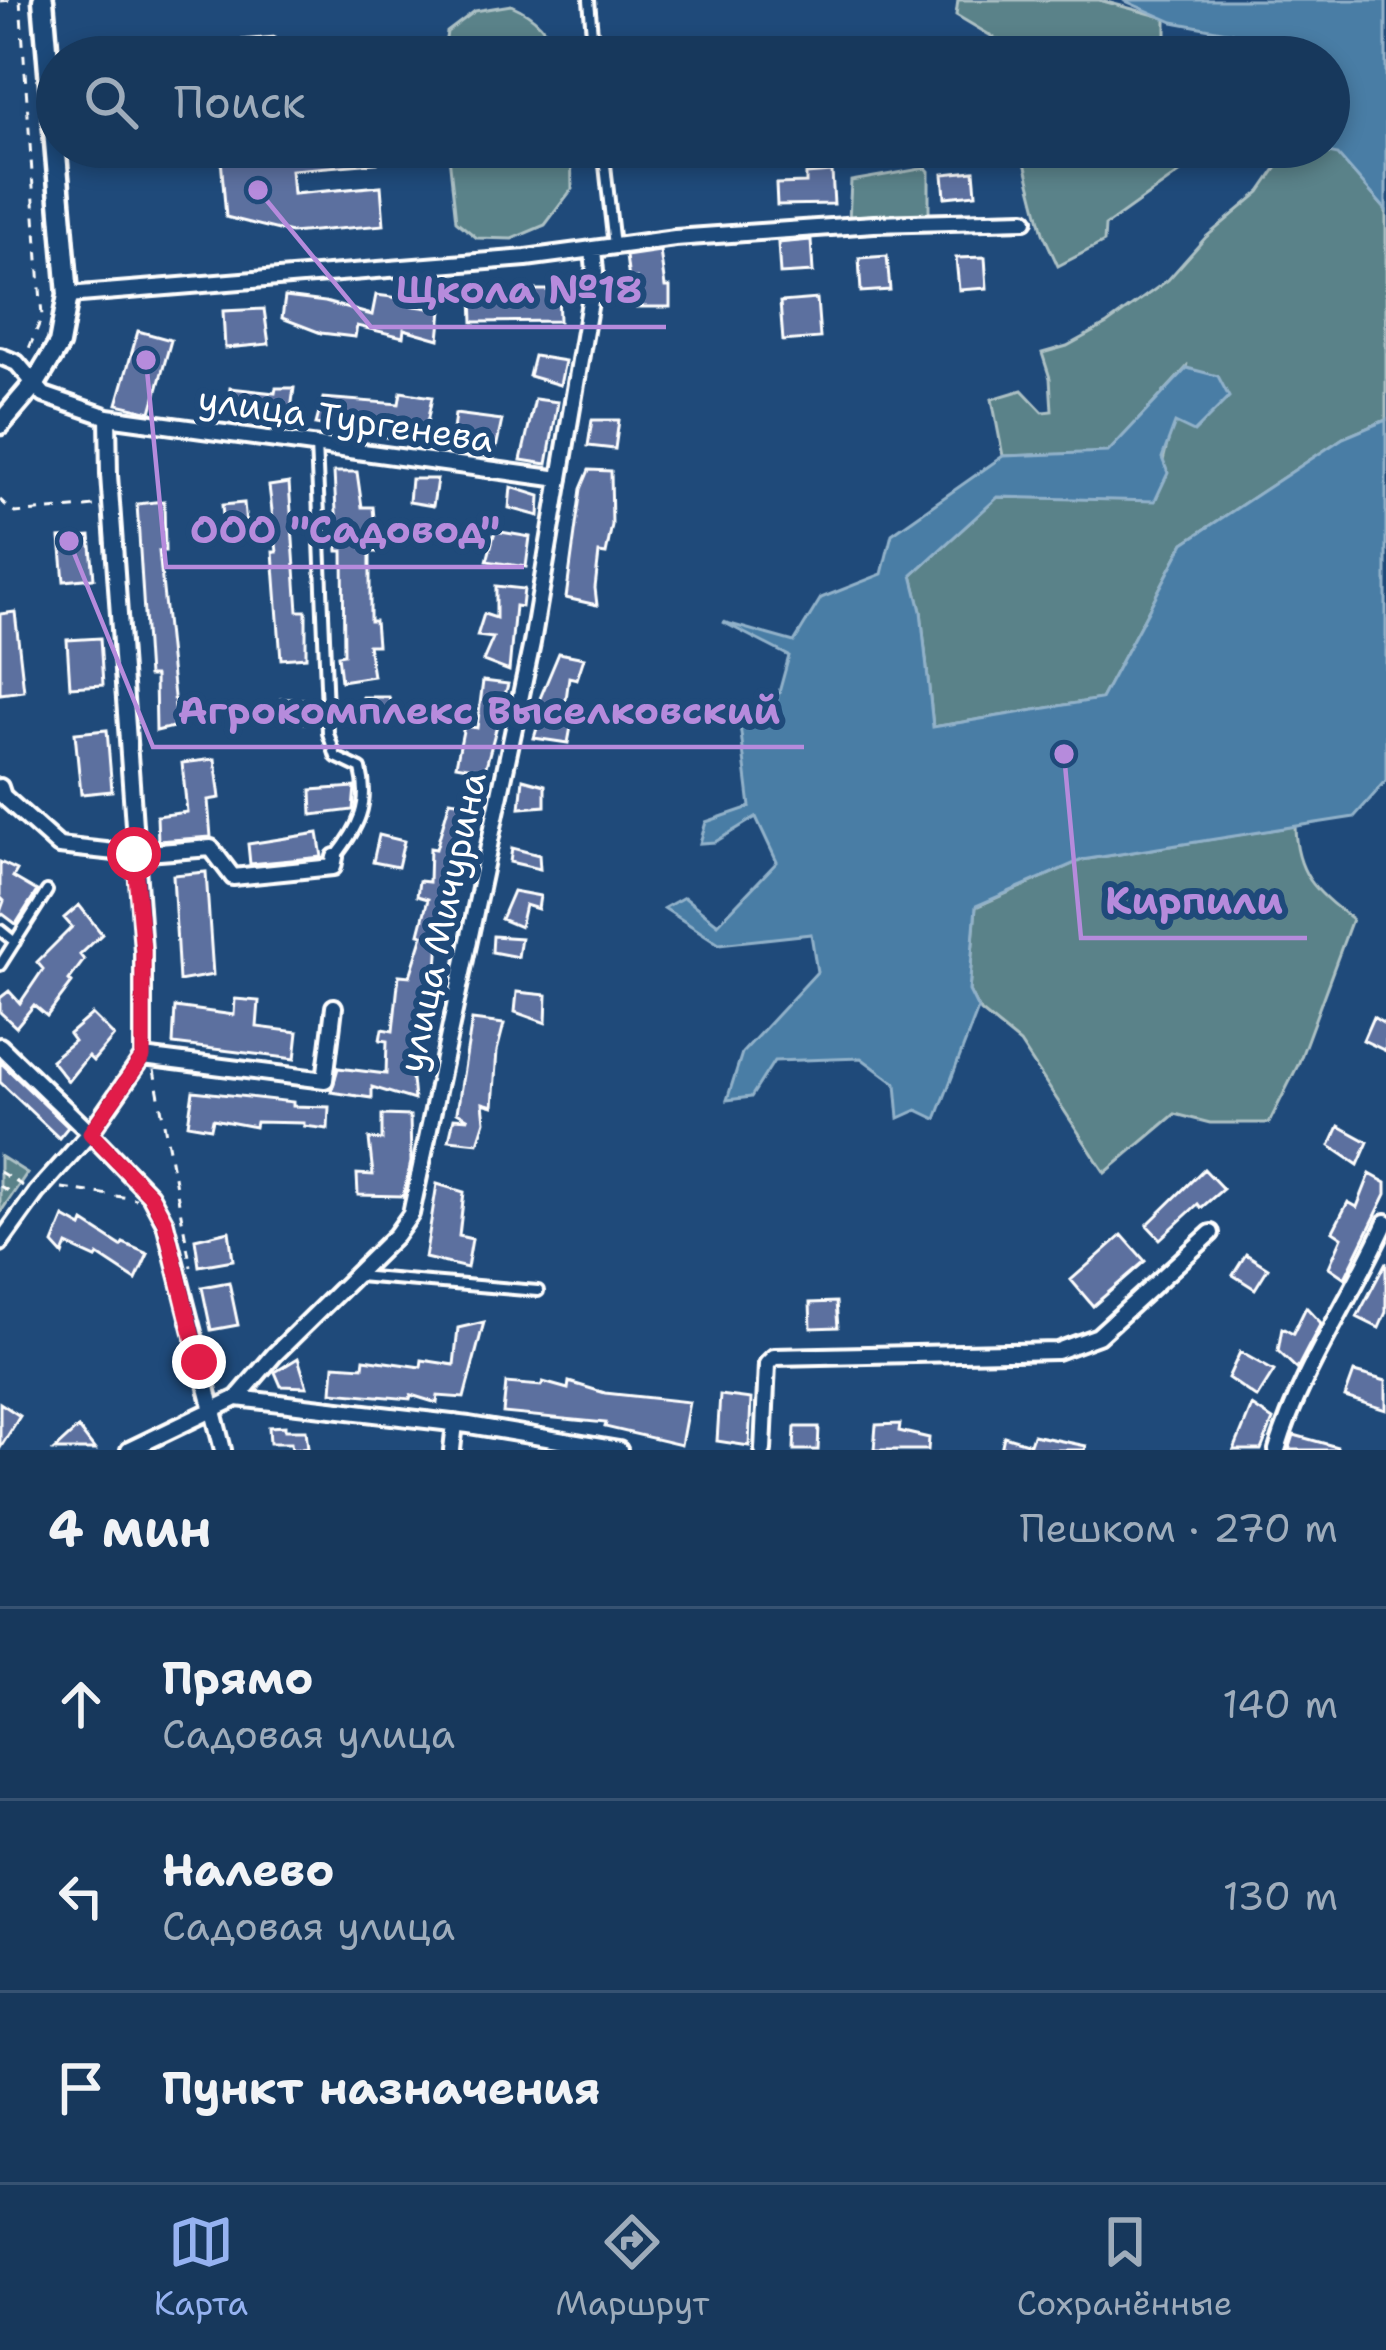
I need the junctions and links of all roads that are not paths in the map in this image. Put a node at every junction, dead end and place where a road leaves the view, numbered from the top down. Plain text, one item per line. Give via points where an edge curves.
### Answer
1 (43, 0) edge
2 (590, 0) edge
3 (46, 36) edge
4 (593, 36) edge
5 (57, 168) edge
6 (605, 168) edge
7 (1025, 220) dead end
8 (614, 246) junction
9 (593, 249) junction
10 (68, 295) junction
11 (0, 356) edge
12 (37, 382) junction
13 (108, 417) junction
14 (0, 424) edge
15 (316, 444) junction
16 (560, 479) junction
17 (0, 787) edge
18 (134, 854) junction
19 (335, 857) joint
20 (47, 892) dead end
21 (0, 930) edge
22 (15, 942) junction
23 (0, 965) edge
24 (334, 1006) dead end
25 (0, 1046) edge
26 (143, 1057) junction
27 (90, 1133) junction
28 (1386, 1222) edge
29 (1211, 1233) dead end
30 (0, 1243) edge
31 (355, 1276) junction
32 (538, 1291) dead end
33 (237, 1398) junction
34 (211, 1408) junction
35 (455, 1423) junction
36 (129, 1450) edge
37 (223, 1450) edge
38 (452, 1450) edge
39 (620, 1450) edge
40 (763, 1450) edge
41 (1277, 1450) edge

1 - 3 street
2 - 4 lane
5 - 10 street
6 - 8 lane
7 - 8 street
8 - 9 street
9 - 10 street
9 - 16 street, улица Мичурина
10 - 12 street via 59,344
11 - 12 street, улица Тургенева
12 - 13 street, улица Тургенева via 55,401
12 - 14 street
13 - 15 street, улица Тургенева
13 - 18 street
15 - 16 street, улица Тургенева
15 - 19 lane via 328,733 336,758 361,769 366,789 358,827
16 - 31 street, улица Мичурина via 418,1190 396,1235
17 - 18 street via 59,846
18 - 19 street via 212,848 233,877 333,867
18 - 26 street
20 - 22 lane
21 - 22 lane
22 - 23 lane
24 - 26 street via 325,1079
25 - 27 street
26 - 27 street
27 - 30 street
27 - 34 street via 165,1222
28 - 41 street via 1288,1412
29 - 40 street via 1097,1336 1057,1351 774,1357 766,1364
31 - 32 lane
31 - 33 street, улица Мичурина
33 - 34 street
33 - 35 street
34 - 36 street
34 - 37 street
35 - 38 street
35 - 39 street

